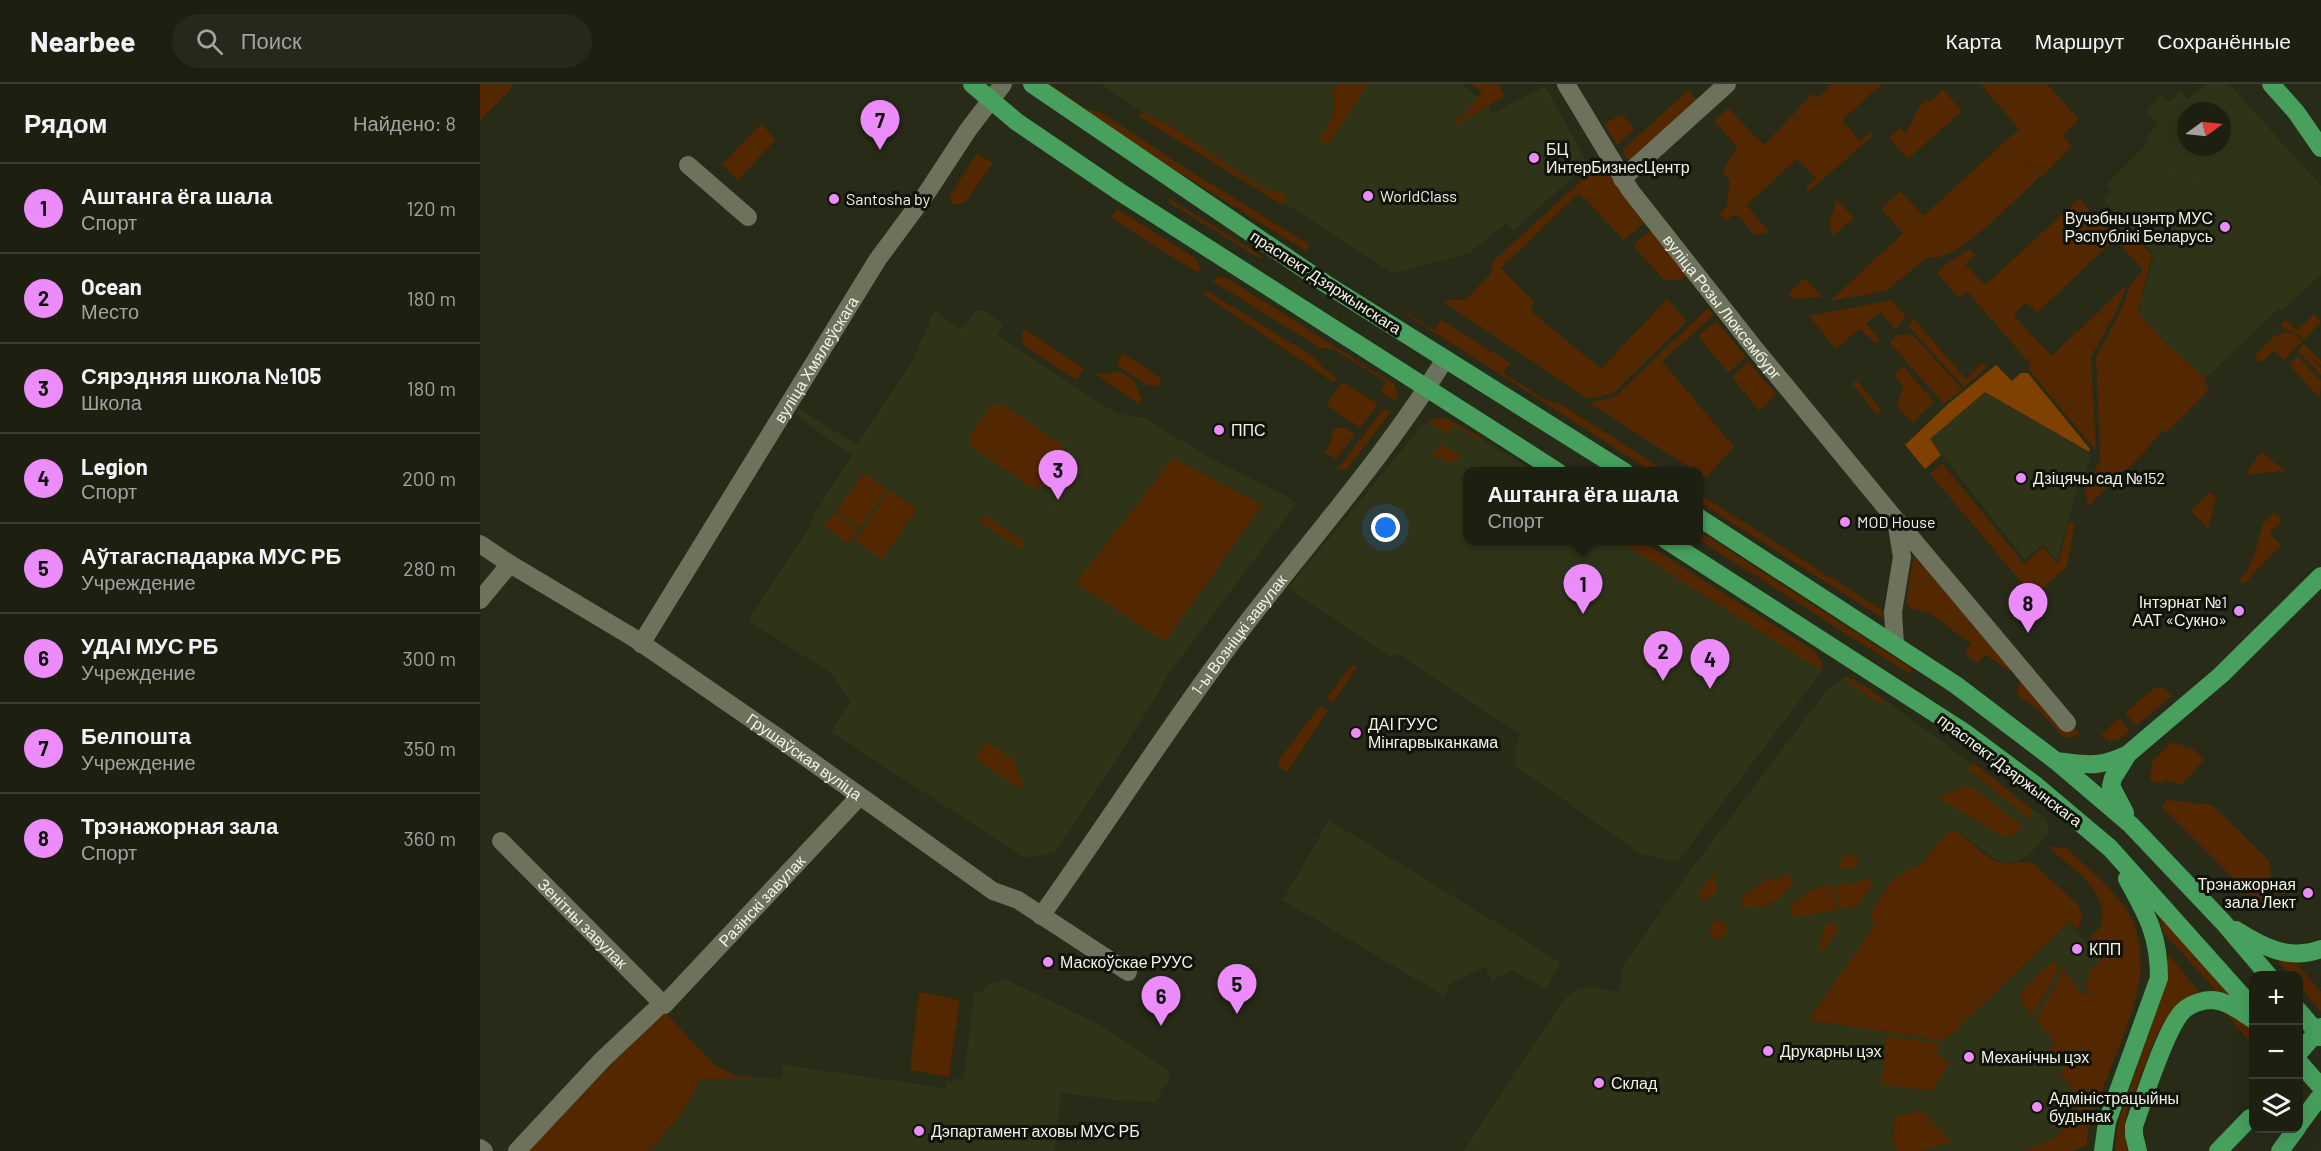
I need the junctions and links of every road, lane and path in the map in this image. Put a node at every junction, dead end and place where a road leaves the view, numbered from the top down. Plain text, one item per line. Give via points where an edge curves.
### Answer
1 (972, 84) edge
2 (1003, 84) edge
3 (1032, 84) edge
4 (1566, 84) edge
5 (1727, 84) edge
6 (2271, 84) edge
7 (991, 99) junction
8 (2296, 112) junction
9 (2321, 131) edge
10 (2321, 148) edge
11 (688, 165) dead end
12 (1622, 179) junction
13 (748, 217) dead end
14 (1445, 359) junction
15 (1427, 388) junction
16 (1552, 467) edge
17 (1619, 467) edge
18 (1896, 519) junction
19 (1703, 520) edge
20 (480, 544) edge
21 (1674, 545) edge
22 (1923, 551) junction
23 (1902, 557) junction
24 (510, 564) junction
25 (2321, 576) edge
26 (480, 600) edge
27 (641, 644) junction
28 (1895, 644) junction
29 (2067, 723) dead end
30 (2128, 754) junction
31 (2056, 761) junction
32 (860, 797) junction
33 (2131, 825) junction
34 (501, 842) dead end
35 (2110, 848) junction
36 (1041, 916) junction
37 (2223, 922) junction
38 (2321, 949) edge
39 (2266, 971) edge
40 (1128, 972) dead end
41 (2249, 1004) edge
42 (660, 1007) junction
43 (2303, 1016) edge
44 (2249, 1017) edge
45 (2321, 1027) edge
46 (2321, 1036) edge
47 (2303, 1048) edge
48 (2303, 1067) edge
49 (2321, 1088) edge
50 (2321, 1095) edge
51 (2249, 1118) edge
52 (2303, 1119) edge
53 (2249, 1121) edge
54 (2293, 1133) edge
55 (480, 1148) edge
56 (484, 1151) edge
57 (517, 1151) edge
58 (2103, 1151) edge
59 (2138, 1151) edge
60 (2218, 1151) edge
61 (2234, 1151) edge
62 (2280, 1151) edge

1 - 7 main road
2 - 7 street, вуліца Хмялеўскага
3 - 14 main road, праспект Дзяржынскага via 1307,271
4 - 12 street, вуліца Розы Люксембург
5 - 12 street
6 - 8 main road
7 - 15 main road via 1017,122 1120,192
7 - 27 street, вуліца Хмялеўскага via 878,259
8 - 9 main road
8 - 10 main road
11 - 13 street
12 - 18 street, вуліца Розы Люксембург via 1759,354
14 - 15 street, 1-ы Возніцкі завулак
14 - 17 main road, праспект Дзяржынскага
15 - 16 main road
15 - 36 street, 1-ы Возніцкі завулак via 1177,717
18 - 22 street, вуліца Розы Люксембург
18 - 23 street
19 - 28 main road, праспект Дзяржынскага
20 - 24 street, Грушаўская вуліца
21 - 35 main road, праспект Дзяржынскага via 1964,732
22 - 23 street via 1913,549
22 - 29 street, вуліца Розы Люксембург
23 - 28 street via 1893,612
24 - 26 street
24 - 27 street, Грушаўская вуліца
25 - 30 main road via 2221,675
27 - 32 street, Грушаўская вуліца
28 - 31 main road, праспект Дзяржынскага
30 - 31 main road via 2095,765
30 - 33 main road via 2111,786
31 - 33 main road, праспект Дзяржынскага
32 - 36 street, Грушаўская вуліца via 993,891 1018,900
32 - 42 street, Разінскі завулак
33 - 37 main road, праспект Дзяржынскага
34 - 42 street, Зенітны завулак
35 - 41 main road, праспект Дзяржынскага
35 - 58 main road via 2145,909 2155,940 2159,978 2107,1122
36 - 40 street, Грушаўская вуліца
37 - 38 main road via 2275,951 2308,953
37 - 39 main road, праспект Дзяржынскага
42 - 57 street, Разінскі завулак via 602,1060
43 - 46 main road
44 - 59 main road via 2212,1000 2183,1010 2170,1030 2134,1126
45 - 47 main road
48 - 49 main road
50 - 52 main road
51 - 60 main road
53 - 61 main road
54 - 62 main road
55 - 56 street

